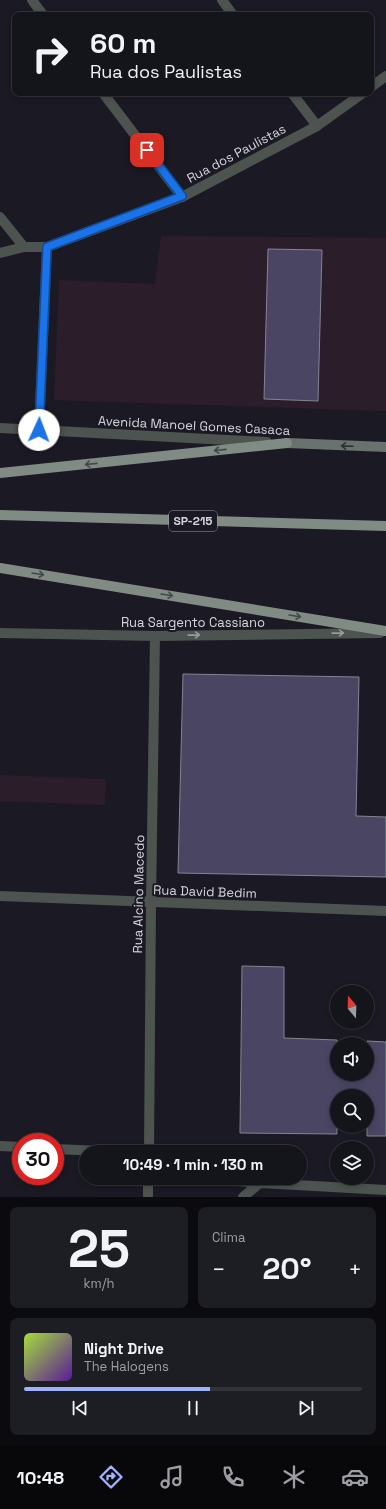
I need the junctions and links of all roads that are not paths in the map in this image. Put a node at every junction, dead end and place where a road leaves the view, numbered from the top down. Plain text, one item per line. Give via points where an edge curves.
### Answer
1 (32, 0) edge
2 (222, 0) edge
3 (41, 12) edge
4 (231, 12) edge
5 (386, 76) edge
6 (374, 85) edge
7 (105, 96) edge
8 (294, 96) edge
9 (359, 96) edge
10 (317, 126) junction
11 (182, 196) junction
12 (0, 217) edge
13 (24, 247) junction
14 (47, 247) junction
15 (0, 253) edge
16 (0, 428) edge
17 (39, 430) junction
18 (287, 443) junction
19 (386, 447) edge
20 (0, 473) edge
21 (0, 515) edge
22 (386, 526) edge
23 (0, 568) edge
24 (386, 632) edge
25 (0, 633) edge
26 (156, 636) junction
27 (0, 896) edge
28 (151, 902) junction
29 (386, 911) edge
30 (149, 1145) edge
31 (0, 1146) edge
32 (12, 1147) edge
33 (64, 1149) edge
34 (79, 1150) edge
35 (148, 1185) edge
36 (258, 1185) edge
37 (296, 1185) edge
38 (386, 1190) edge
39 (148, 1197) edge
40 (243, 1197) edge

1 - 3 street
2 - 4 street
5 - 6 street
7 - 11 street
8 - 10 street
9 - 10 street, Rua dos Paulistas
10 - 11 street, Rua dos Paulistas
11 - 14 street, Rua dos Paulistas
12 - 13 street
13 - 14 street, Rua dos Paulistas
13 - 15 street, Rua dos Paulistas
14 - 17 street
16 - 17 street, Avenida Manoel Gomes Casaca
17 - 18 street, Avenida Manoel Gomes Casaca
19 -> 18 main road, Avenida Manoel Gomes Casaca
18 -> 20 main road
21 - 22 main road, SP-215
23 -> 24 main road
26 -> 24 street, Rua Sargento Cassiano
25 - 26 street, Rua Sargento Cassiano
26 - 28 street, Rua Alcino Macedo
27 - 28 street, Rua David Bedim
28 - 29 street, Rua David Bedim
28 - 30 street, Rua Alcino Macedo
31 - 32 street
33 - 34 street
35 - 39 street
36 - 40 street
37 - 38 street

